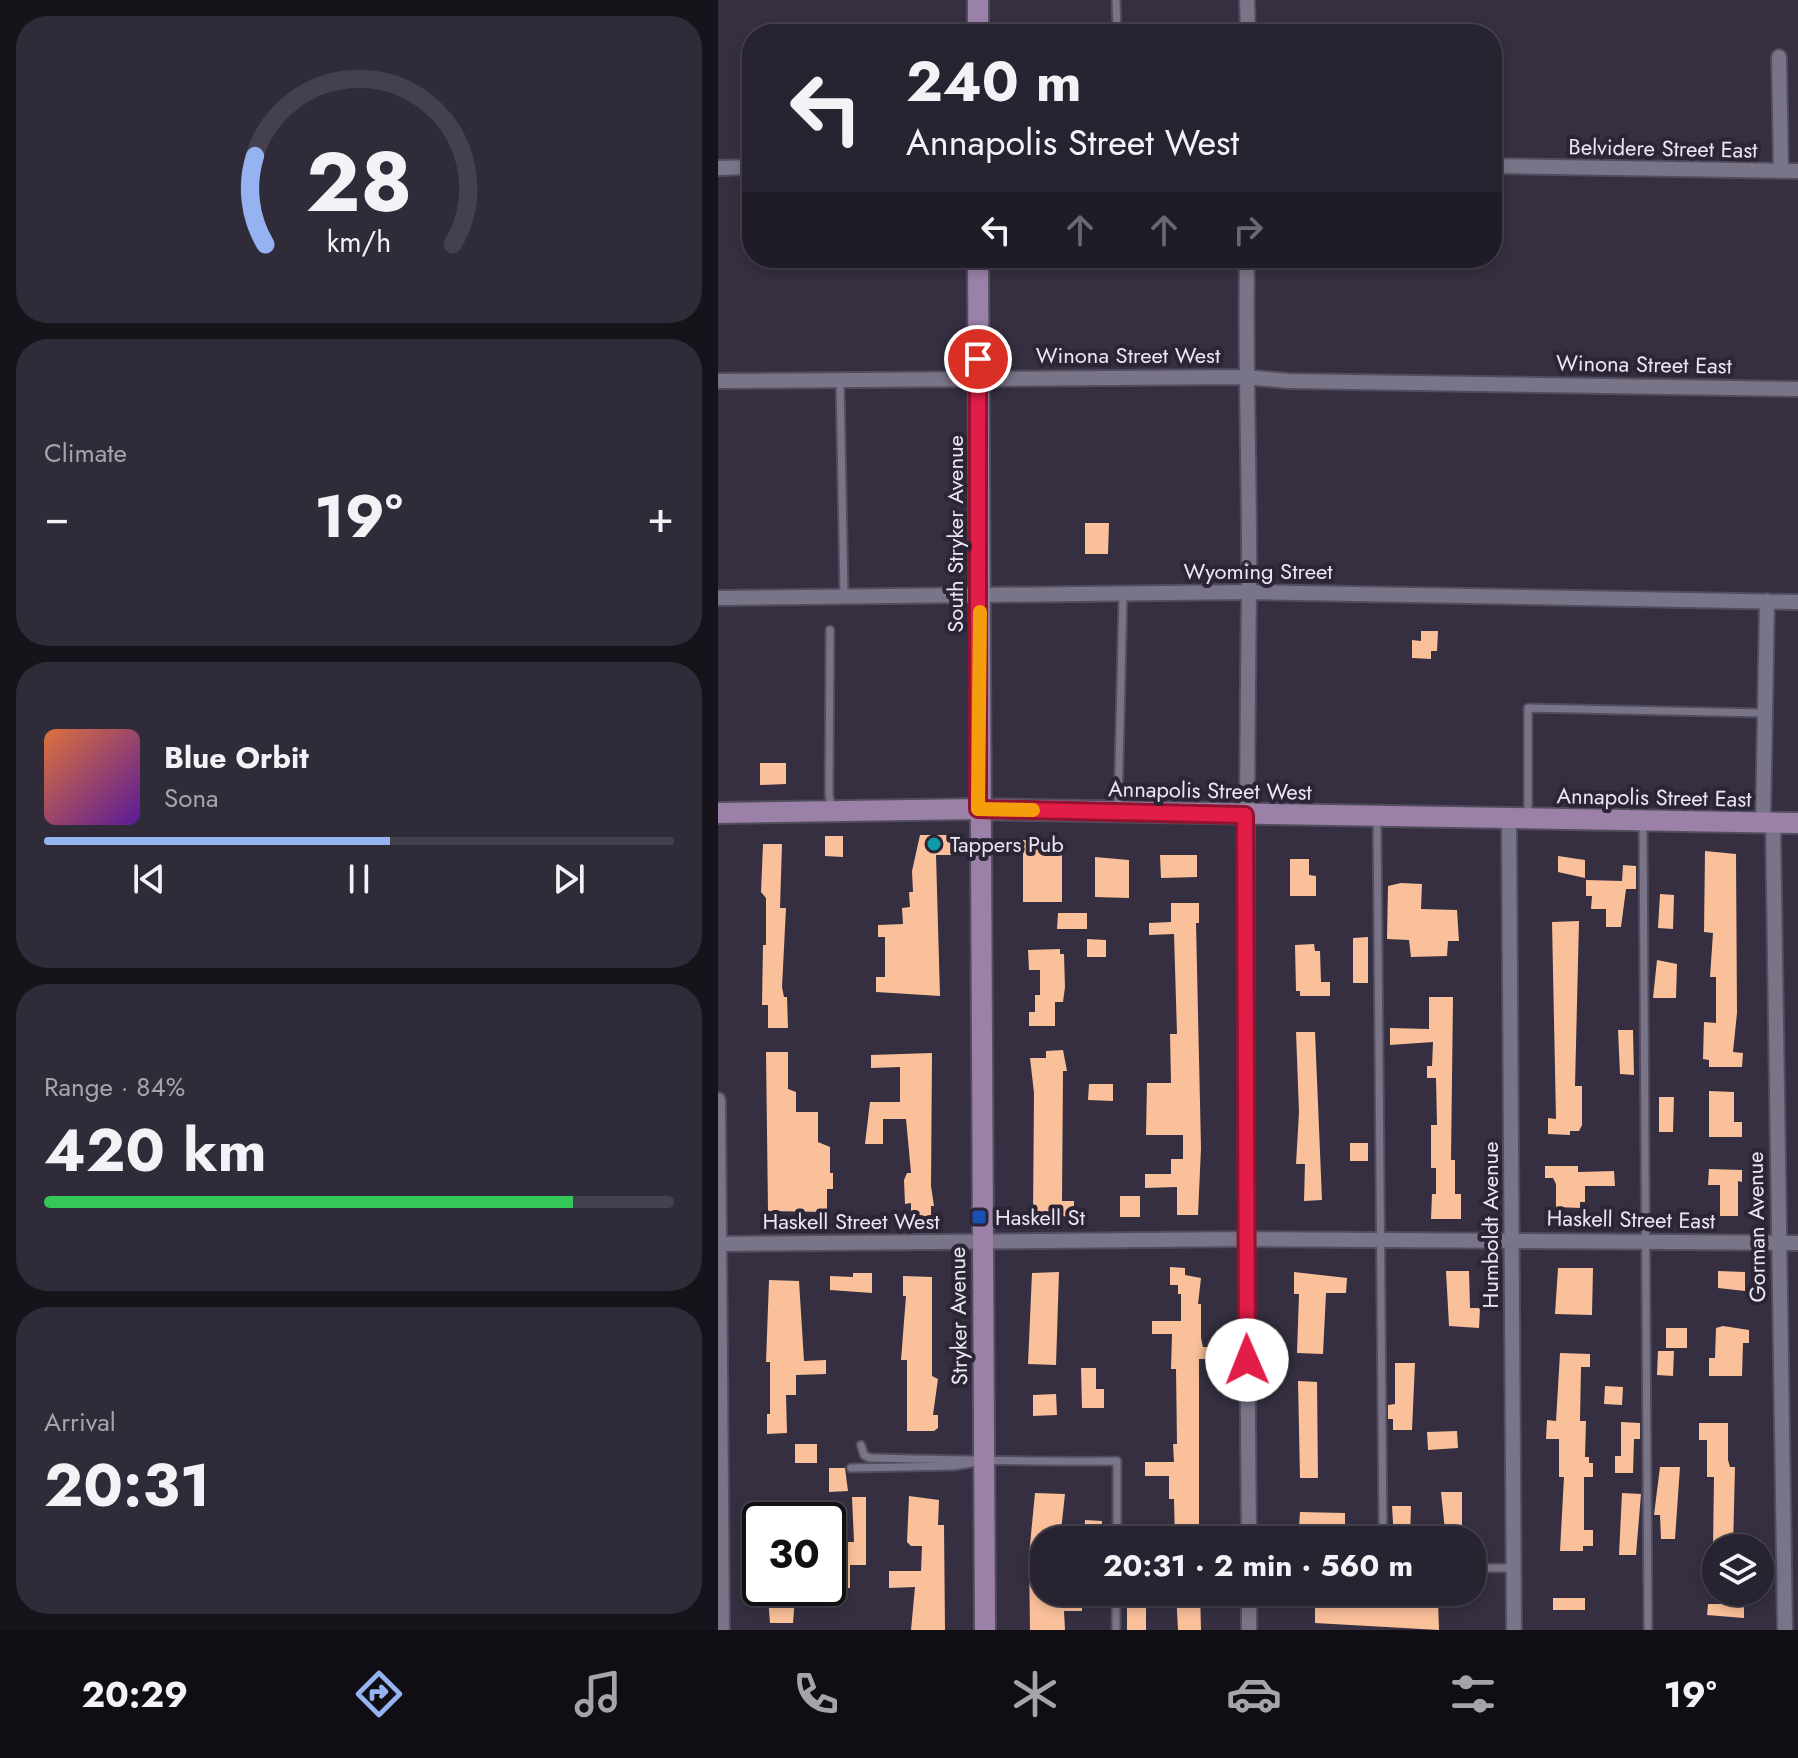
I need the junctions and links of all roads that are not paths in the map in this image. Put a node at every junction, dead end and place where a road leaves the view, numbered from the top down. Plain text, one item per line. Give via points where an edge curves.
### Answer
1 (978, 0) edge
2 (1116, 0) edge
3 (1247, 0) edge
4 (978, 24) edge
5 (1117, 24) edge
6 (1248, 24) edge
7 (1779, 57) dead end
8 (742, 167) edge
9 (1502, 167) edge
10 (718, 168) edge
11 (1781, 171) junction
12 (1798, 171) edge
13 (978, 268) edge
14 (1247, 268) edge
15 (978, 377) junction
16 (1244, 377) junction
17 (718, 381) edge
18 (840, 381) junction
19 (1490, 384) joint
20 (1798, 389) edge
21 (1249, 592) junction
22 (1123, 593) junction
23 (844, 595) junction
24 (980, 595) junction
25 (718, 598) edge
26 (1767, 601) junction
27 (1798, 602) edge
28 (830, 630) dead end
29 (1762, 713) junction
30 (978, 809) junction
31 (832, 812) junction
32 (1118, 812) junction
33 (718, 813) edge
34 (1245, 815) junction
35 (1377, 818) junction
36 (1519, 820) junction
37 (1643, 821) junction
38 (1768, 823) junction
39 (1798, 823) edge
40 (718, 1100) edge
41 (1246, 1239) junction
42 (1381, 1240) junction
43 (1512, 1240) junction
44 (1645, 1241) junction
45 (981, 1243) junction
46 (1778, 1243) junction
47 (1798, 1243) edge
48 (719, 1244) edge
49 (861, 1445) dead end
50 (979, 1463) junction
51 (851, 1468) dead end
52 (1117, 1526) edge
53 (1249, 1526) edge
54 (1383, 1526) edge
55 (1486, 1568) edge
56 (1513, 1568) junction
57 (1116, 1606) edge
58 (1249, 1606) edge
59 (722, 1630) edge
60 (985, 1630) edge
61 (1116, 1630) edge
62 (1249, 1630) edge
63 (1514, 1630) edge
64 (1648, 1630) edge
65 (1785, 1630) edge

1 - 4 street
2 - 5 lane
3 - 6 street
7 - 11 street
8 - 10 street
9 - 11 street, Belvidere Street East
11 - 12 street, Belvidere Street East
13 - 15 street, South Stryker Avenue
14 - 16 street
15 - 16 street, Winona Street West
15 - 18 street, Winona Street West
15 - 24 street, South Stryker Avenue
16 - 19 street, Winona Street West
16 - 21 street
17 - 18 street, Winona Street West
18 - 23 lane
19 - 20 street, Winona Street East
21 - 22 street, Wyoming Street
21 - 26 street, Wyoming Street
21 - 34 street
22 - 24 street, Wyoming Street
22 - 32 lane
23 - 24 street, Wyoming Street
23 - 25 street, Wyoming Street
24 - 30 street, South Stryker Avenue
26 - 27 street, Wyoming Street
26 - 29 street, Gorman Avenue
28 - 31 lane
29 - 36 lane via 1528,708
29 - 38 street, Gorman Avenue
30 - 31 street, Annapolis Street West
30 - 32 street, Annapolis Street West
30 - 45 street, Stryker Avenue
31 - 33 street, Annapolis Street West
32 - 34 street, Annapolis Street West
34 - 35 street, Annapolis Street West
34 - 41 street
35 - 36 street, Annapolis Street West
35 - 42 lane
36 - 37 street, Annapolis Street East
36 - 43 street, Humboldt Avenue
37 - 38 street, Annapolis Street East
37 - 44 lane
38 - 39 street, Annapolis Street East
38 - 46 street, Gorman Avenue
40 - 48 street
41 - 42 street, Haskell Street West
41 - 45 street, Haskell Street West
41 - 53 street
42 - 43 street, Haskell Street West
42 - 54 lane
43 - 44 street, Haskell Street East
43 - 56 street, Humboldt Avenue
44 - 46 street, Haskell Street East
44 - 64 lane
45 - 48 street, Haskell Street West
45 - 50 street, Stryker Avenue
46 - 47 street, Haskell Street East
46 - 65 street, Gorman Avenue
48 - 59 street
49 - 50 lane via 870,1458 959,1458
50 - 51 lane
50 - 52 lane via 1117,1461
50 - 60 street, Stryker Avenue
55 - 56 lane
56 - 63 street, Humboldt Avenue
57 - 61 lane
58 - 62 street

